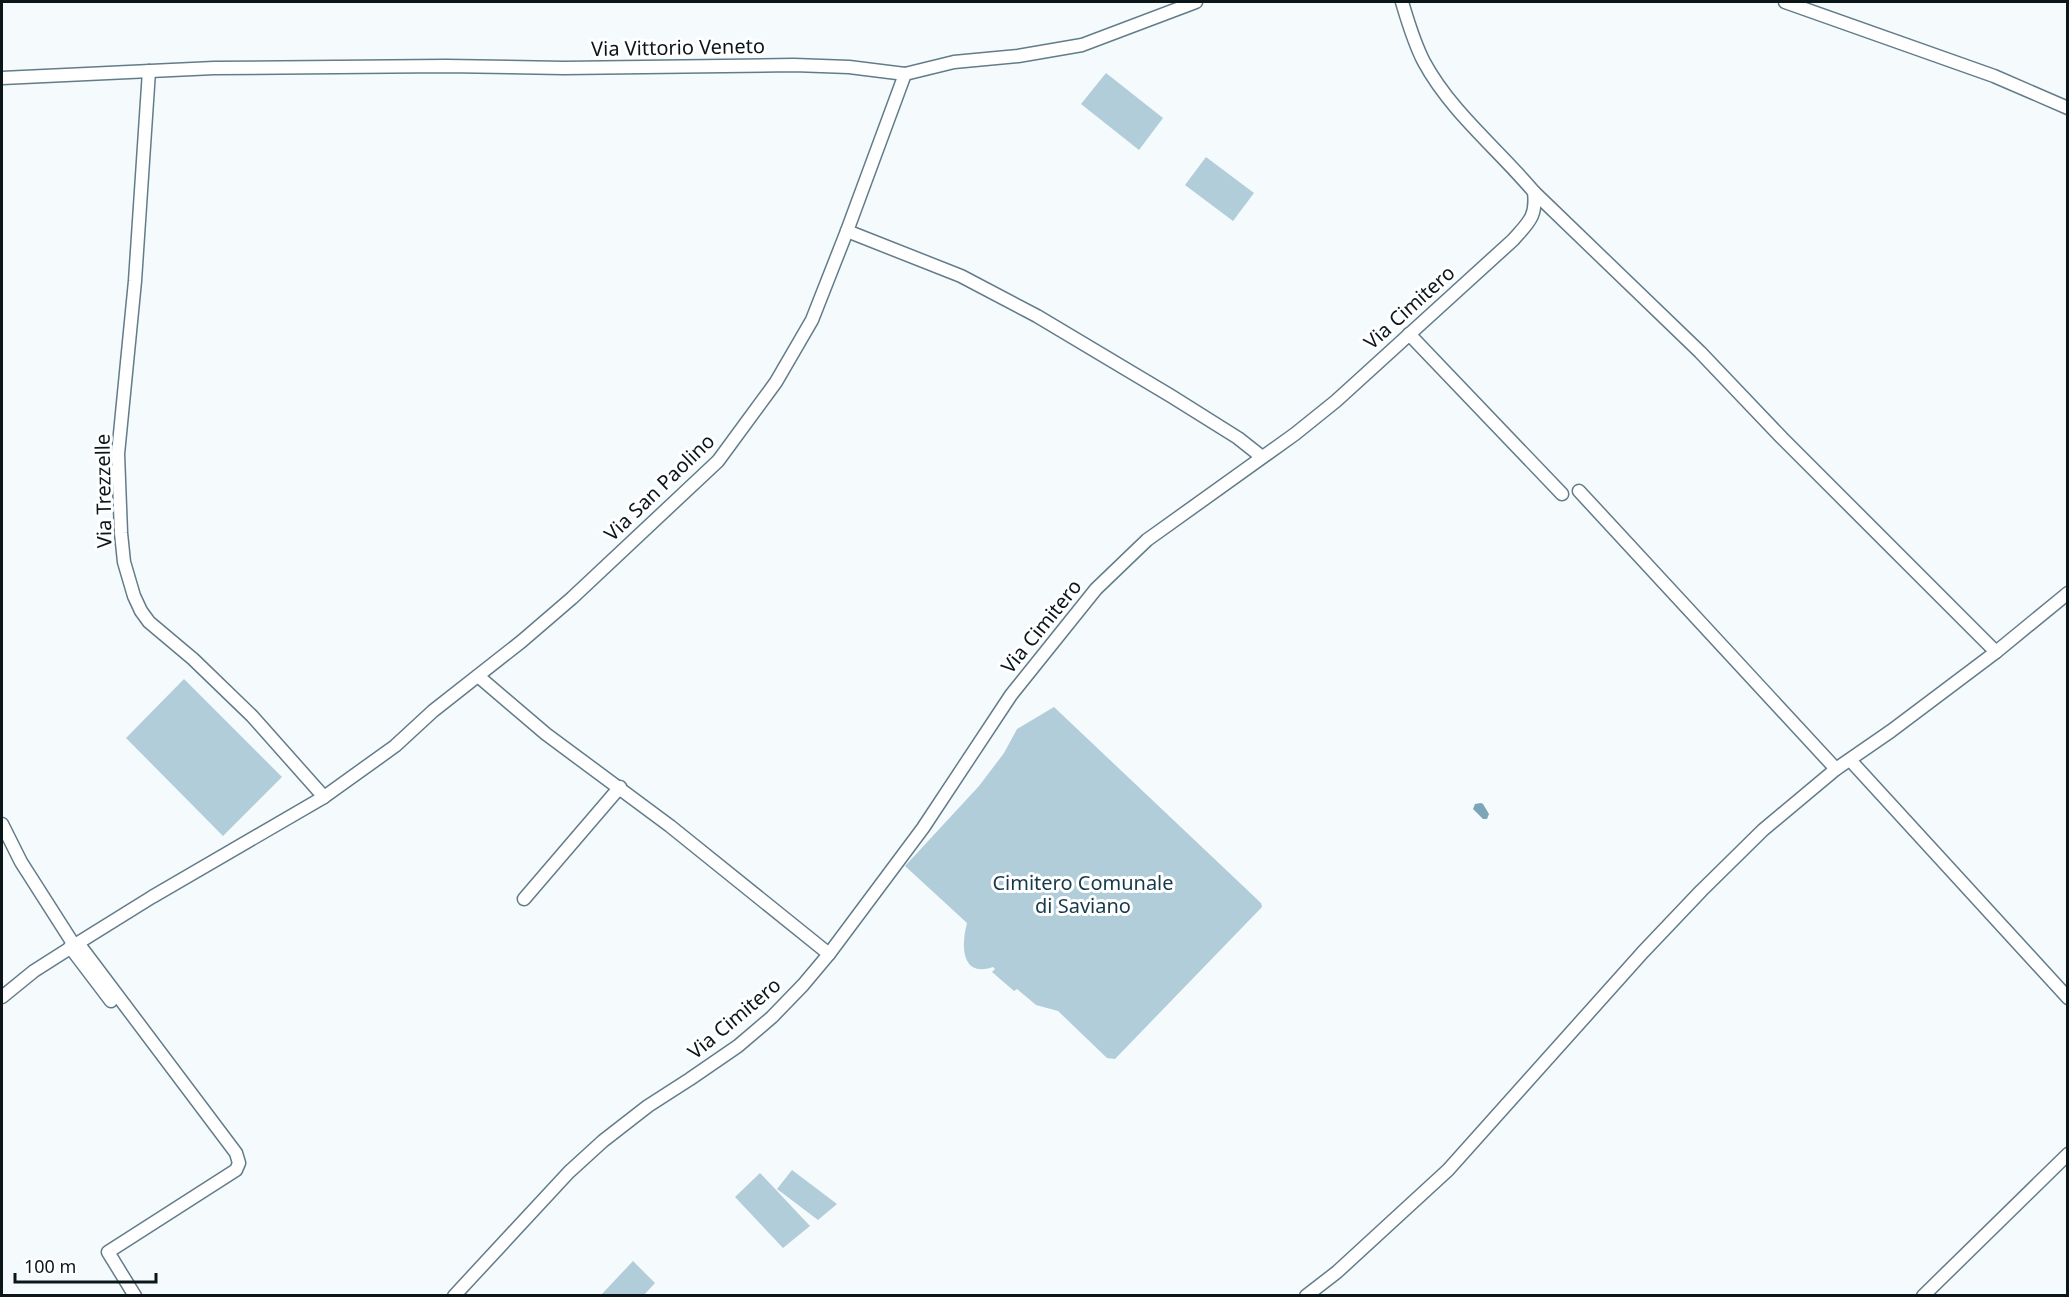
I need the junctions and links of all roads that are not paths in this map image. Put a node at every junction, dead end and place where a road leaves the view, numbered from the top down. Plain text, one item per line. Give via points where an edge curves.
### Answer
1 (1196, 2) edge
2 (1402, 2) edge
3 (1785, 2) edge
4 (148, 71) junction
5 (905, 74) junction
6 (2, 78) edge
7 (2067, 108) edge
8 (1534, 192) junction
9 (847, 231) junction
10 (1409, 334) junction
11 (1262, 457) junction
12 (1579, 491) dead end
13 (1562, 494) dead end
14 (2067, 593) edge
15 (1996, 652) junction
16 (478, 676) junction
17 (1850, 760) junction
18 (1836, 769) junction
19 (620, 787) junction
20 (324, 797) junction
21 (2, 824) edge
22 (524, 899) dead end
23 (74, 945) junction
24 (829, 954) junction
25 (2, 997) edge
26 (2067, 998) edge
27 (2067, 1154) edge
28 (135, 1296) edge
29 (454, 1296) edge
30 (1306, 1296) edge
31 (1923, 1296) edge

1 - 5 street, Via Vittorio Veneto via 1082,45 954,62
2 - 8 street via 1413,37 1439,85
3 - 7 street via 1994,76
4 - 5 street, Via Vittorio Veneto via 747,64 849,67
4 - 6 street, Via Vittorio Veneto
4 - 20 street, Via Trezzelle via 135,281 118,454 124,562 134,596 149,622 252,716
5 - 9 street, Via San Paolino
8 - 10 street, Via Cimitero via 1536,205 1531,220
8 - 15 street via 1700,352
9 - 11 street via 961,276 1037,316 1181,402
9 - 16 street, Via San Paolino via 812,320 776,382 718,461 572,598
10 - 11 street, Via Cimitero via 1336,400
10 - 13 street
11 - 24 street, Via Cimitero via 1147,540 1096,589 1011,695 923,828
12 - 18 street
14 - 15 street
15 - 17 street
16 - 19 street via 546,734
16 - 20 street, Via San Paolino via 395,746
17 - 18 street
17 - 26 street
18 - 30 street via 1763,830 1701,891 1448,1170
19 - 22 street
19 - 24 street
20 - 23 street, Via San Paolino
21 - 23 street via 21,862
23 - 25 street, Via San Paolino
23 - 28 street via 231,1158 239,1163 236,1170 108,1252
24 - 29 street, Via Cimitero via 772,1017 746,1039 648,1106 569,1172
27 - 31 street

